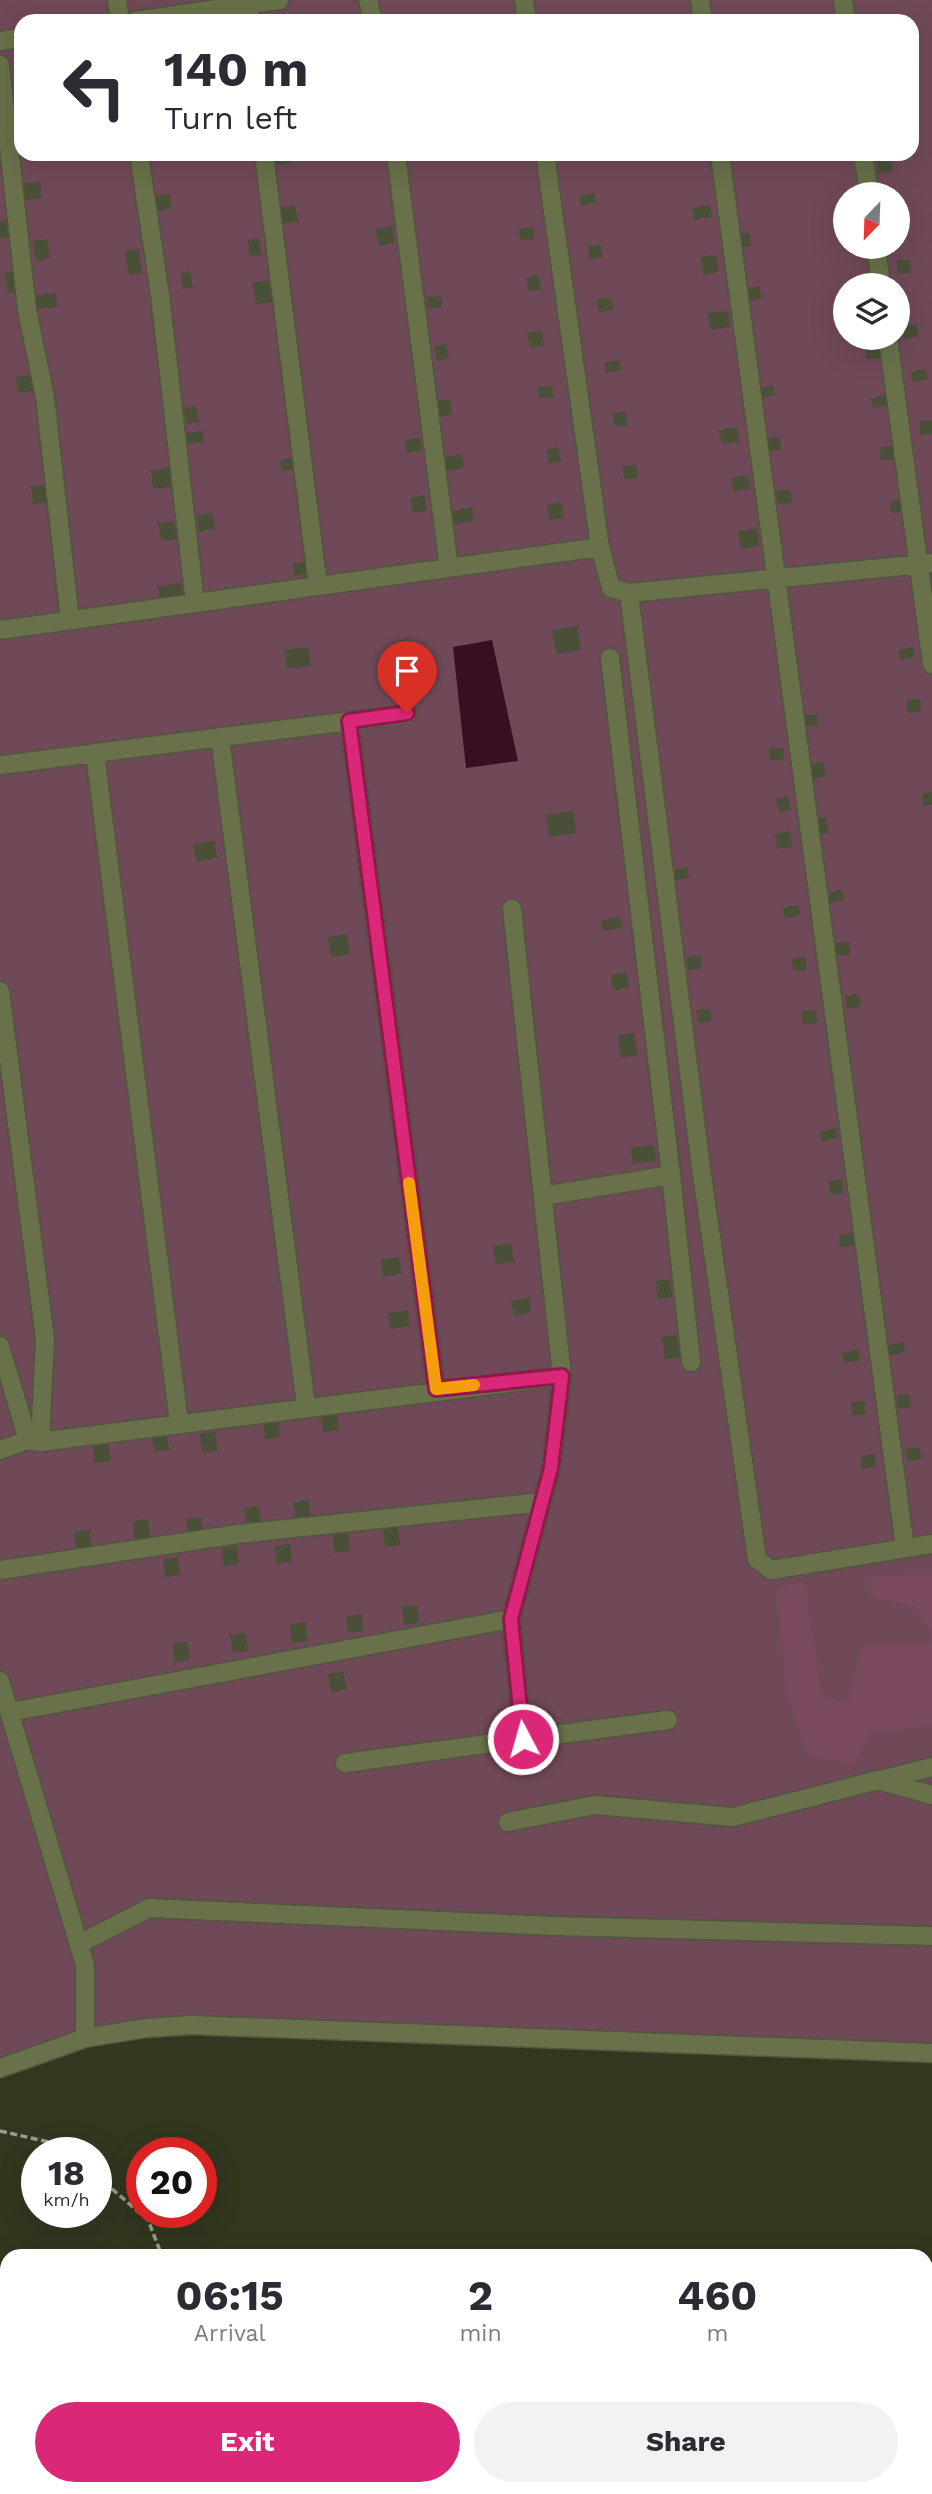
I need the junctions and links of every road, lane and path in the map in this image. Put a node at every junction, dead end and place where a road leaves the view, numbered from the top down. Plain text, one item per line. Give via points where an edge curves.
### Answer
1 (279, 0) edge
2 (249, 8) edge
3 (196, 14) edge
4 (0, 65) edge
5 (140, 161) edge
6 (265, 161) edge
7 (397, 161) edge
8 (546, 161) edge
9 (721, 161) edge
10 (864, 161) edge
11 (867, 182) edge
12 (890, 350) edge
13 (600, 547) junction
14 (925, 564) edge
15 (449, 568) junction
16 (778, 578) junction
17 (318, 586) junction
18 (629, 593) junction
19 (195, 603) junction
20 (70, 620) junction
21 (0, 630) edge
22 (610, 658) dead end
23 (932, 664) edge
24 (407, 713) dead end
25 (349, 721) junction
26 (220, 737) junction
27 (95, 753) junction
28 (0, 765) edge
29 (512, 909) dead end
30 (0, 990) edge
31 (671, 1175) junction
32 (543, 1196) junction
33 (0, 1346) edge
34 (691, 1362) dead end
35 (562, 1376) junction
36 (436, 1389) junction
37 (306, 1406) junction
38 (178, 1423) junction
39 (34, 1441) junction
40 (0, 1450) edge
41 (542, 1502) junction
42 (932, 1544) edge
43 (905, 1548) junction
44 (0, 1570) edge
45 (511, 1619) junction
46 (1, 1686) edge
47 (10, 1712) junction
48 (668, 1720) dead end
49 (523, 1739) junction
50 (345, 1763) dead end
51 (932, 1767) edge
52 (878, 1780) junction
53 (932, 1795) edge
54 (508, 1822) dead end
55 (932, 1936) edge
56 (79, 1944) junction
57 (85, 2038) junction
58 (932, 2053) edge
59 (0, 2068) edge
60 (0, 2131) edge
61 (27, 2137) edge
62 (112, 2189) edge
63 (159, 2249) edge

1 - 2 street
2 - 3 street
4 - 20 street via 27,310 45,397
5 - 19 street
6 - 17 street
7 - 15 street
8 - 13 street
9 - 16 street
10 - 11 street
12 - 14 street
13 - 15 street
13 - 18 street via 611,588
14 - 16 street
14 - 23 street
15 - 17 street
16 - 18 street
16 - 43 street
17 - 19 street
18 - 43 street via 701,1168 757,1559 771,1570
19 - 20 street
20 - 21 street
22 - 31 street
24 - 25 street
25 - 26 street
25 - 36 street
26 - 27 street
26 - 37 street
27 - 28 street
27 - 38 street
29 - 32 street
30 - 39 street via 45,1339
31 - 32 street
31 - 34 street
32 - 35 street
33 - 39 street
35 - 36 street
35 - 41 street via 551,1468
36 - 37 street
37 - 38 street
38 - 39 street
39 - 40 street
41 - 44 street via 238,1534
41 - 45 street
42 - 43 street
45 - 47 street
45 - 49 street
46 - 47 street
47 - 56 street
48 - 49 street
49 - 50 street
51 - 52 street
52 - 53 street
52 - 54 street via 733,1817 595,1805
55 - 56 street via 149,1908
56 - 57 street via 85,1965
57 - 58 street via 192,2025
57 - 59 street
60 - 61 path
62 - 63 path via 148,2220

